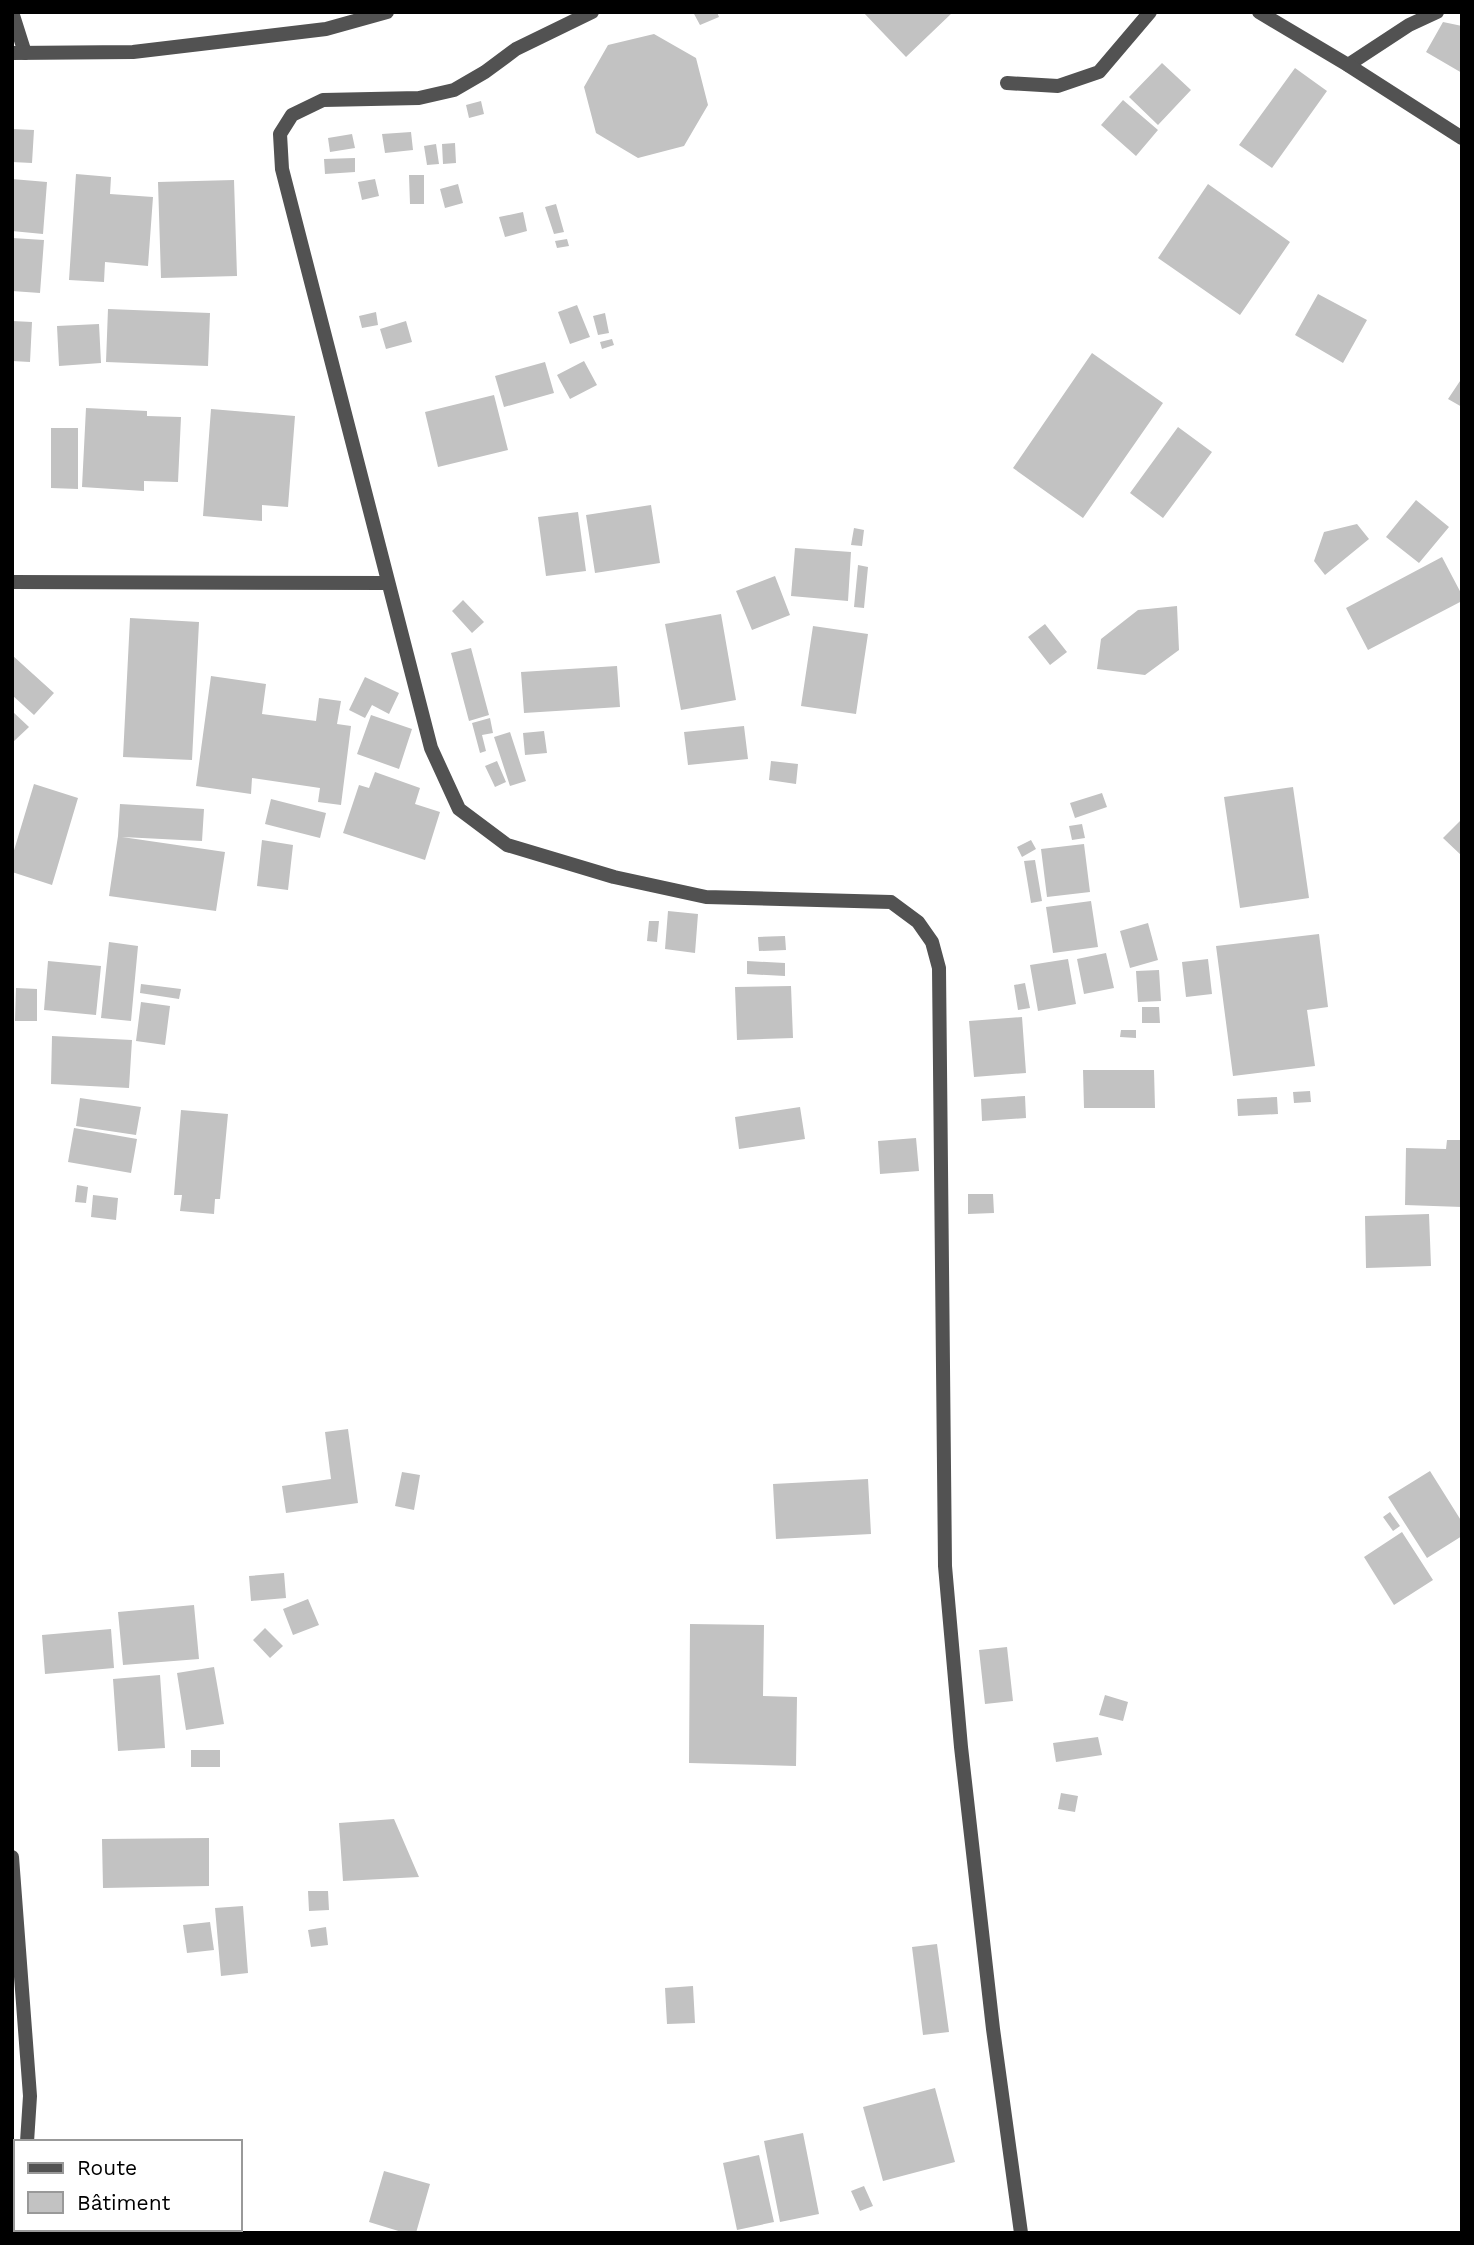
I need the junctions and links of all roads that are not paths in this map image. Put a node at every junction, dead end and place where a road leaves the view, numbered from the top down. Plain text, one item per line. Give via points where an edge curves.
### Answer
1 (12, 12) edge
2 (387, 12) edge
3 (592, 12) edge
4 (1150, 12) edge
5 (1259, 12) edge
6 (1437, 12) edge
7 (19, 53) edge
8 (1348, 65) junction
9 (1007, 83) dead end
10 (1462, 138) edge
11 (12, 582) edge
12 (388, 583) junction
13 (12, 1857) edge
14 (27, 2140) edge
15 (1021, 2233) edge

1 - 7 street
2 - 7 street via 326,29 133,52
3 - 12 street via 516,49 454,90 419,98 323,100 292,115 280,134 290,207
4 - 9 street via 1099,72 1058,86
5 - 8 street
6 - 8 street
8 - 10 street
11 - 12 street
12 - 15 street via 431,748 459,809 507,845 614,877 706,897 891,902 918,922 932,942 939,968 946,1566 988,1989
13 - 14 street via 30,2096

